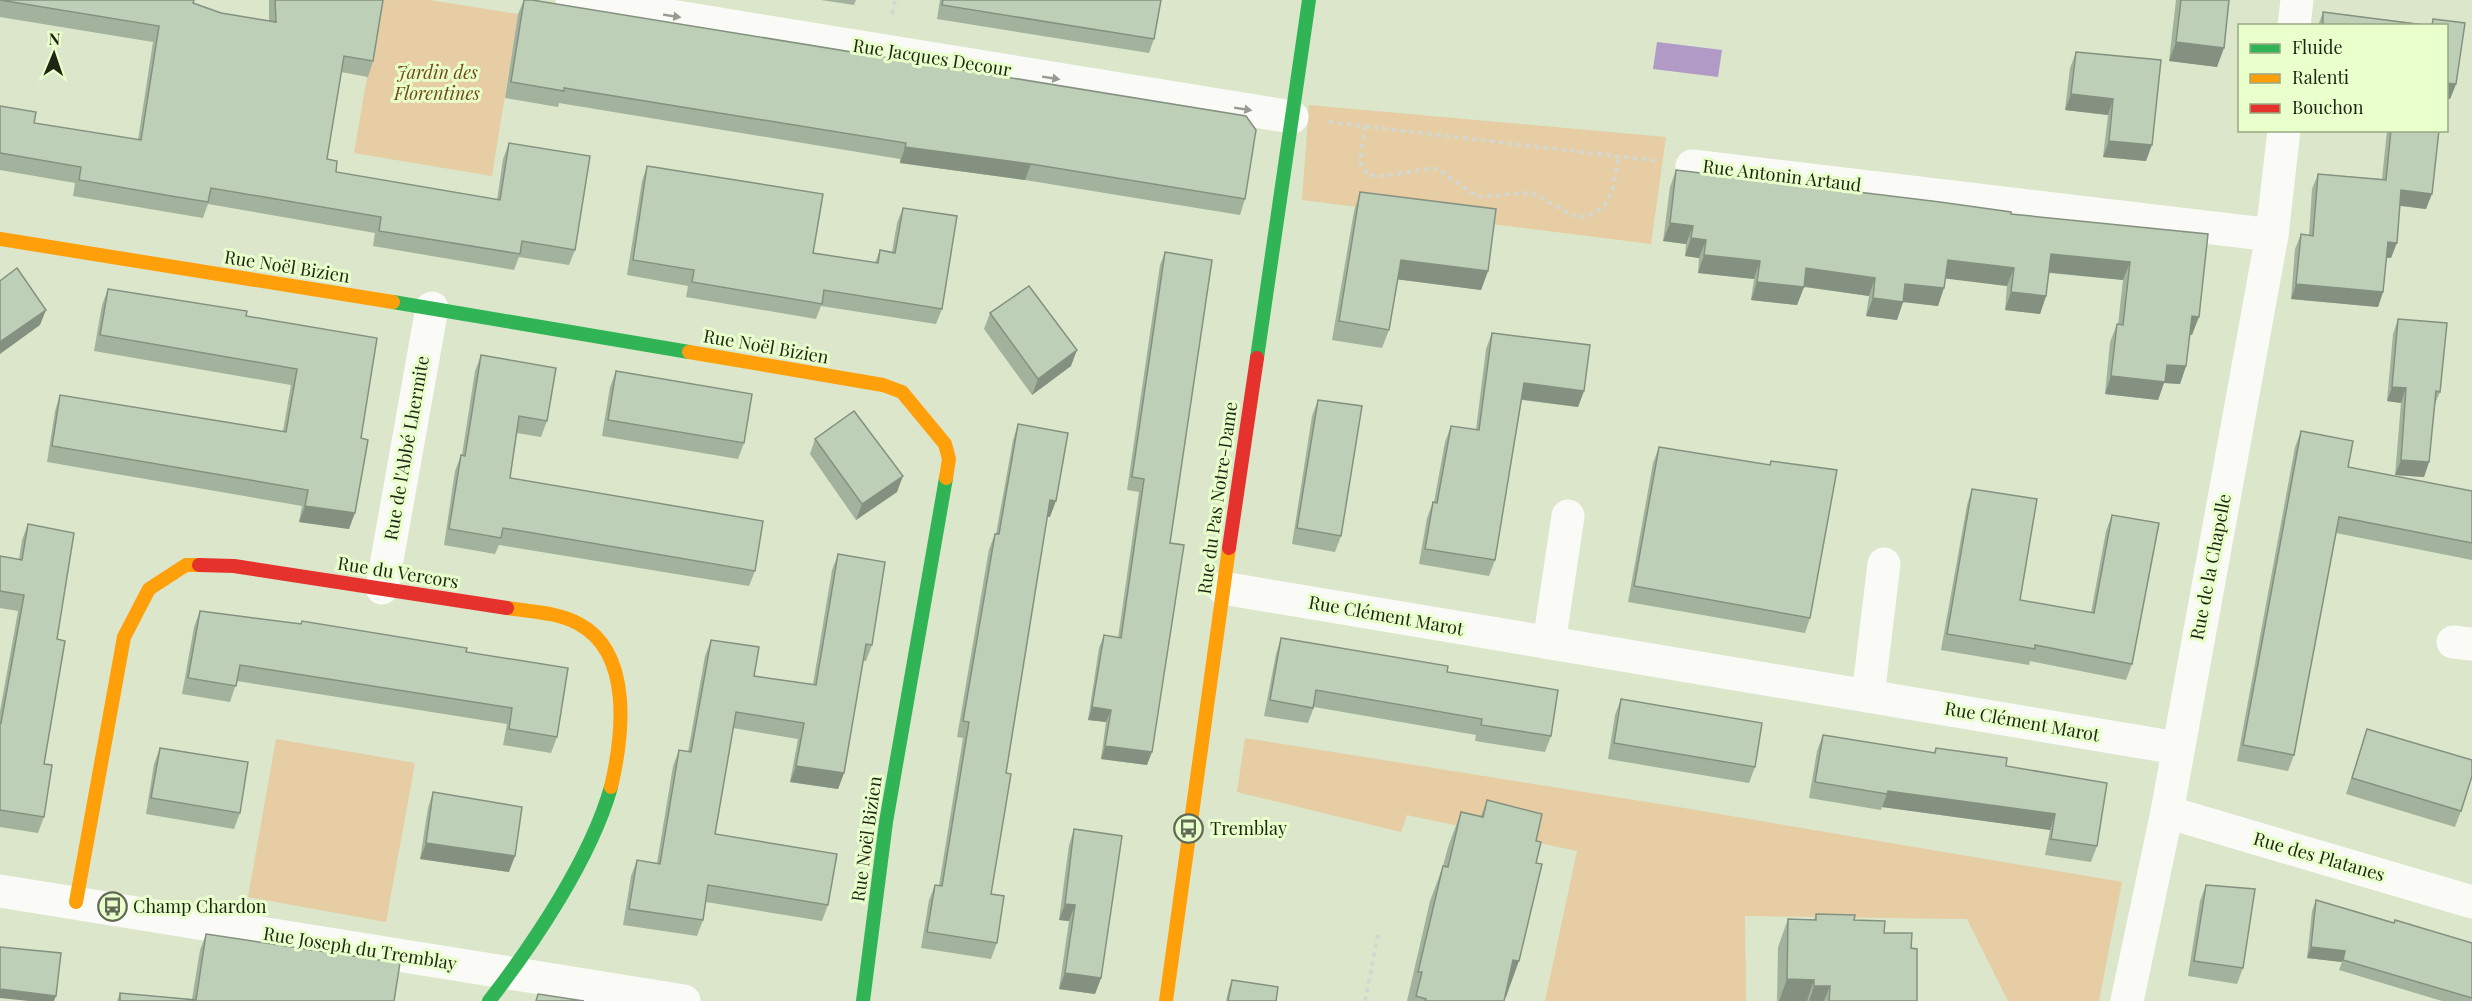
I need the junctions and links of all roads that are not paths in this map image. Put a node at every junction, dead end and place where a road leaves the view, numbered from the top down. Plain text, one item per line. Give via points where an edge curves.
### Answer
1 (572, 0) edge
2 (1309, 0) edge
3 (2297, 0) edge
4 (631, 5) edge
5 (2294, 24) edge
6 (1292, 117) junction
7 (2284, 132) edge
8 (1692, 166) road end
9 (2272, 235) junction
10 (0, 239) edge
11 (432, 308) junction
12 (1568, 516) dead end
13 (1884, 564) dead end
14 (382, 588) junction
15 (1223, 588) junction
16 (1549, 643) junction
17 (1868, 696) junction
18 (2177, 748) junction
19 (2167, 812) junction
20 (0, 891) edge
21 (76, 902) junction
22 (2472, 902) edge
23 (511, 974) junction
24 (489, 1001) edge
25 (684, 1001) edge
26 (863, 1001) edge
27 (1166, 1001) edge
28 (2127, 1001) edge

1 - 4 street, Rue Jacques Decour
2 - 6 street, Rue du Pas Notre-Dame
3 - 5 street
4 -> 6 street, Rue Jacques Decour
6 - 15 street, Rue du Pas Notre-Dame
7 - 9 street, Rue de la Chapelle
8 - 9 street, Rue Antonin Artaud
9 - 18 street, Rue de la Chapelle
10 - 11 street, Rue Noël Bizien
11 - 14 street, Rue de l'Abbé Lhermite
11 - 26 street, Rue Noël Bizien via 883,385 902,392 945,444 949,459 947,478 886,822
12 - 16 street
13 - 17 street
14 - 21 street, Rue du Vercors via 234,567 186,566 149,589 124,637
14 - 23 street, Rue du Vercors via 579,621 595,634 617,672 618,745 604,807
15 - 16 street, Rue Clément Marot
15 - 27 street, Rue du Pas Notre-Dame
16 - 17 street, Rue Clément Marot
17 - 18 street, Rue Clément Marot
18 - 19 street, Rue de la Chapelle
19 - 22 street, Rue des Platanes
19 - 28 street, Rue de la Chapelle
20 - 21 street, Rue Joseph du Tremblay
21 - 23 street, Rue Joseph du Tremblay
23 - 24 street, Rue du Vercors
23 - 25 street, Rue Joseph du Tremblay

